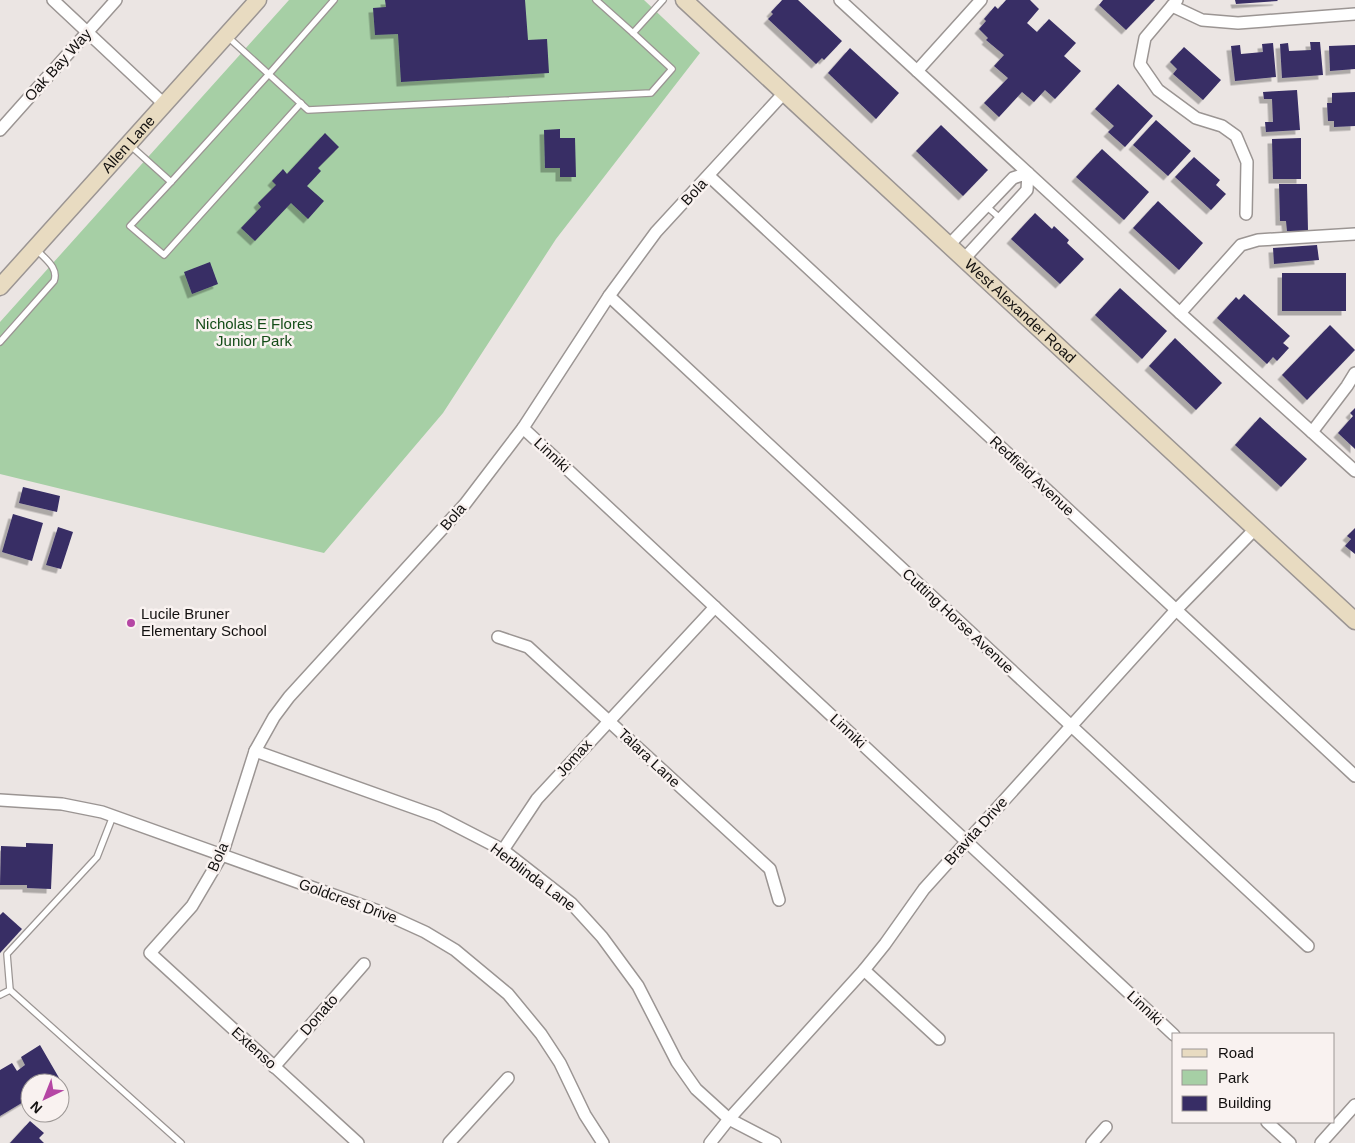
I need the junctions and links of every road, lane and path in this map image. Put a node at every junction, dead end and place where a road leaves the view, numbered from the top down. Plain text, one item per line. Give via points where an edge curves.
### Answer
1 (53, 0) edge
2 (116, 0) edge
3 (258, 0) edge
4 (334, 0) edge
5 (596, 0) edge
6 (663, 0) edge
7 (684, 0) edge
8 (840, 0) edge
9 (982, 0) edge
10 (1175, 3) edge
11 (854, 4) edge
12 (1355, 14) edge
13 (87, 32) junction
14 (633, 33) junction
15 (226, 36) junction
16 (917, 71) junction
17 (269, 74) junction
18 (784, 93) junction
19 (300, 103) junction
20 (164, 104) junction
21 (0, 130) edge
22 (129, 144) junction
23 (1028, 173) junction
24 (709, 176) junction
25 (170, 182) junction
26 (986, 206) junction
27 (1246, 214) dead end
28 (1001, 219) junction
29 (1355, 234) edge
30 (949, 245) junction
31 (35, 248) junction
32 (964, 259) junction
33 (0, 287) edge
34 (609, 296) junction
35 (1180, 313) junction
36 (0, 342) edge
37 (1355, 373) edge
38 (523, 428) junction
39 (1312, 432) junction
40 (1355, 471) edge
41 (1255, 528) junction
42 (715, 607) junction
43 (1176, 610) junction
44 (1355, 621) edge
45 (498, 637) dead end
46 (608, 721) junction
47 (1071, 726) junction
48 (255, 751) junction
49 (1355, 776) edge
50 (0, 800) edge
51 (113, 816) junction
52 (967, 842) junction
53 (503, 850) junction
54 (222, 855) junction
55 (779, 900) dead end
56 (1308, 946) dead end
57 (150, 953) joint
58 (364, 964) dead end
59 (864, 970) junction
60 (10, 990) junction
61 (0, 995) edge
62 (1172, 1033) edge
63 (939, 1039) dead end
64 (274, 1067) junction
65 (508, 1078) dead end
66 (1355, 1105) edge
67 (730, 1119) junction
68 (1268, 1123) edge
69 (1106, 1127) dead end
70 (180, 1143) edge
71 (358, 1143) edge
72 (449, 1143) edge
73 (603, 1143) edge
74 (710, 1143) edge
75 (775, 1143) edge
76 (1092, 1143) edge
77 (1290, 1143) edge
78 (1321, 1143) edge

1 - 13 street
2 - 13 street, Oak Bay Way
3 - 15 main road, Allen Lane
4 - 17 lane
5 - 14 lane
6 - 14 lane
7 - 18 main road, West Alexander Road
8 - 11 street
9 - 16 street
10 - 12 street via 1202,20 1238,23
10 - 27 street via 1145,38 1140,64 1158,90 1196,118 1222,126 1236,136 1247,162
11 - 16 street
13 - 20 street
13 - 21 street, Oak Bay Way
14 - 19 lane via 672,69 651,93 308,110
15 - 17 lane
15 - 20 main road, Allen Lane
16 - 23 street
17 - 19 lane
17 - 25 lane
18 - 24 street, Bola
18 - 30 main road, West Alexander Road
19 - 25 lane via 164,255 130,226
20 - 22 main road, Allen Lane
22 - 25 lane
22 - 31 main road, Allen Lane
23 - 26 street via 1012,178
23 - 28 street via 1027,190
23 - 35 street
24 - 34 street, Bola via 656,232
24 - 43 street, Redfield Avenue
26 - 28 lane
26 - 30 street
28 - 32 street
29 - 35 street via 1258,240 1241,245
30 - 32 main road, West Alexander Road
31 - 33 main road, Allen Lane
31 - 36 lane via 55,269 54,281
32 - 41 main road, West Alexander Road
34 - 38 street, Bola
34 - 47 street, Cutting Horse Avenue
35 - 39 street
37 - 39 street
38 - 42 street, Linniki
38 - 48 street, Bola via 465,504 289,697
39 - 40 street
41 - 43 street, Bravita Drive
41 - 44 main road, West Alexander Road
42 - 46 street, Jomax
42 - 52 street, Linniki
43 - 47 street, Bravita Drive
43 - 49 street, Redfield Avenue
45 - 46 street, Talara Lane via 528,647
46 - 53 street, Jomax via 537,799
46 - 55 street, Talara Lane via 770,869
47 - 52 street, Bravita Drive
47 - 56 street, Cutting Horse Avenue
48 - 53 street, Herblinda Lane via 437,816
48 - 54 street, Bola
50 - 51 street, Goldcrest Drive via 62,804
51 - 54 street, Goldcrest Drive
51 - 60 lane via 97,857 7,954
52 - 59 street, Bravita Drive via 924,889
52 - 62 street, Linniki
53 - 67 street, Herblinda Lane via 571,904 602,937 638,986 677,1062 696,1089
54 - 57 street, Bola via 192,906
54 - 73 street, Goldcrest Drive via 381,912 455,950 508,994 541,1034
57 - 64 street, Extenso
58 - 64 street, Donato
59 - 63 street
59 - 67 street, Bravita Drive
60 - 61 lane
60 - 70 lane
64 - 71 street, Extenso
65 - 72 street
66 - 78 street
67 - 74 street, Bravita Drive
67 - 75 street, Herblinda Lane
68 - 77 street
69 - 76 street

